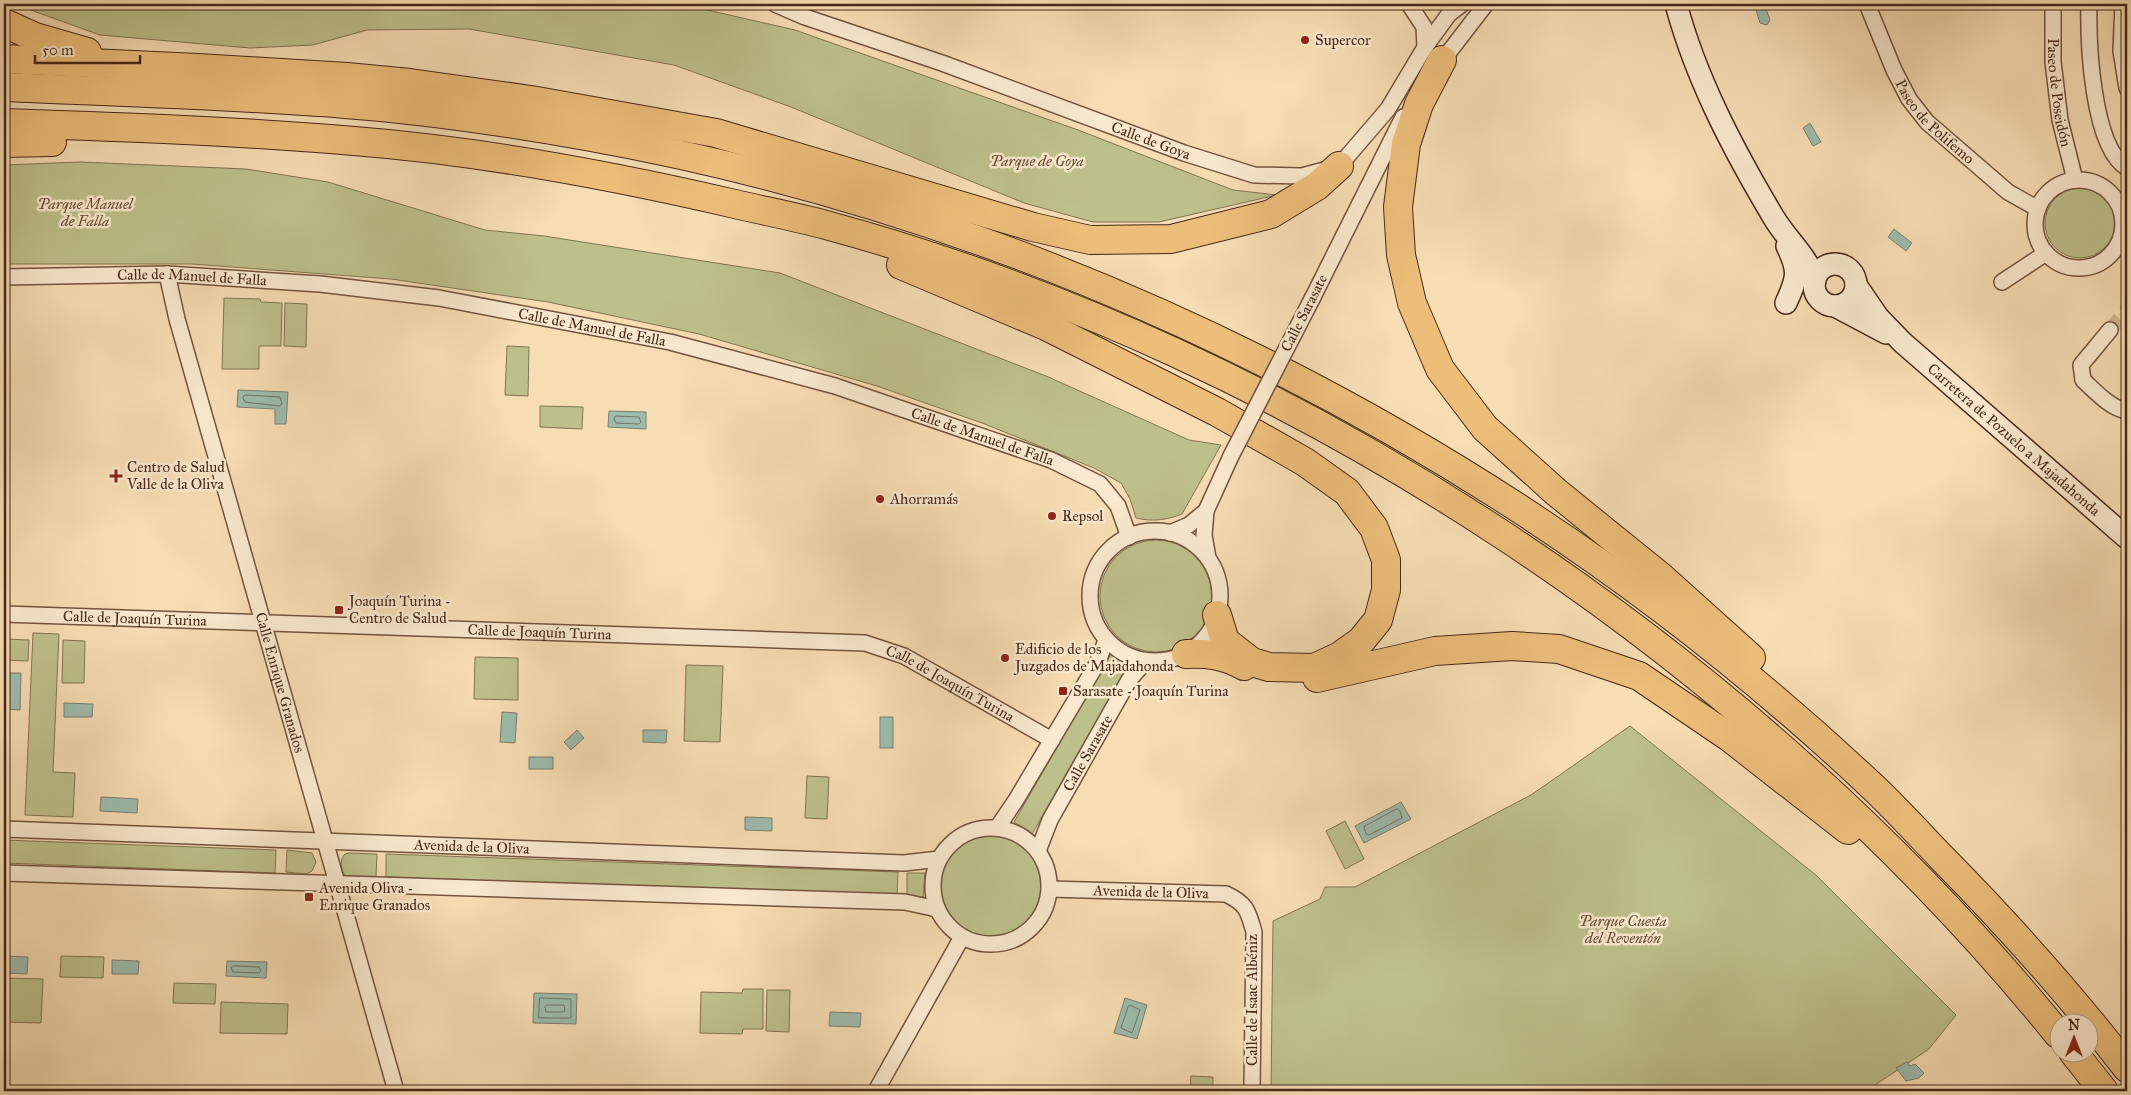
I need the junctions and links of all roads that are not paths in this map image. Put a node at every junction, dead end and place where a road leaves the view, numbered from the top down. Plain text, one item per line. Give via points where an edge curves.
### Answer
1 (775, 4) edge
2 (1409, 4) edge
3 (1462, 4) edge
4 (1486, 4) edge
5 (1665, 4) edge
6 (1676, 4) edge
7 (1867, 4) edge
8 (2054, 4) edge
9 (2089, 4) edge
10 (2123, 4) edge
11 (4, 24) edge
12 (1684, 34) junction
13 (1434, 54) junction
14 (4, 59) edge
15 (127, 64) junction
16 (4, 87) edge
17 (2127, 88) edge
18 (531, 100) junction
19 (1404, 116) junction
20 (4, 123) edge
21 (359, 141) junction
22 (4, 143) edge
23 (1339, 166) junction
24 (2127, 168) edge
25 (2075, 180) junction
26 (824, 192) junction
27 (745, 207) junction
28 (2038, 209) junction
29 (1774, 218) junction
30 (2046, 253) junction
31 (1835, 264) junction
32 (167, 274) junction
33 (4, 276) edge
34 (2002, 282) dead end
35 (1814, 283) junction
36 (1856, 285) junction
37 (1835, 306) junction
38 (2110, 330) tunnel mouth
39 (1902, 342) junction
40 (2127, 411) edge
41 (1206, 511) junction
42 (1170, 533) junction
43 (1129, 537) junction
44 (2127, 538) edge
45 (1208, 559) junction
46 (4, 614) edge
47 (1217, 615) junction
48 (264, 622) junction
49 (1106, 640) junction
50 (1186, 654) junction
51 (1146, 661) junction
52 (1052, 740) junction
53 (1872, 786) junction
54 (4, 828) edge
55 (997, 828) junction
56 (325, 840) junction
57 (1038, 851) junction
58 (939, 859) junction
59 (4, 873) edge
60 (336, 883) junction
61 (1050, 889) junction
62 (937, 909) junction
63 (1247, 909) joint
64 (962, 937) junction
65 (1992, 955) junction
66 (2048, 1022) edge
67 (2081, 1062) edge
68 (2127, 1068) edge
69 (396, 1091) edge
70 (876, 1091) edge
71 (1252, 1091) edge
72 (2104, 1091) edge

1 - 23 street, Calle de Goya via 805,18 942,63 1184,153 1254,175 1302,176
2 - 13 street via 1424,26
3 - 13 street via 1449,14
3 - 19 street, Calle Sarasate via 1428,58
4 - 13 street, Calle Sarasate
5 - 12 street
6 - 12 street
7 - 28 street, Paseo de Polifemo via 1909,100 1927,122 2008,192
8 - 25 street, Paseo de Poseidón via 2053,62 2058,110
9 - 24 street via 2090,52 2098,112 2105,136 2119,163
10 - 17 street via 2121,51
11 - 15 highway
12 - 29 street via 1719,116
13 - 19 street, Calle Sarasate
13 - 23 street
13 - 53 highway via 1406,144 1398,207 1401,255 1412,303 1440,369 1485,428 1556,492 1661,577 1794,698
14 - 15 highway
15 - 18 highway via 347,77
16 - 26 highway via 345,104 410,111 594,138 706,161
18 - 23 highway via 716,133 1033,227 1090,240 1171,240 1271,214 1317,186
18 - 26 highway via 710,143 766,160
19 - 41 street, Calle Sarasate, bridge
20 - 21 highway
21 - 22 highway
21 - 27 highway via 586,172
25 - 28 street via 2059,185 2046,195
25 - 30 street via 2093,182 2108,191 2121,214 2120,241 2110,256 2095,265 2078,268 2060,264
26 - 53 highway via 956,233 1147,307 1330,396 1412,442 1541,523 1658,607 1760,686
27 - 47 highway via 820,239 904,266 1046,326 1217,412 1305,462 1347,492 1374,528 1386,560 1386,590 1378,620 1361,641 1340,656 1314,668 1269,667 1252,662 1225,641
27 - 65 highway via 823,224 913,251 1039,296 1133,334 1237,383 1391,466 1515,542 1580,587 1743,713 1861,819
28 - 30 street via 2036,232
29 - 31 street
29 - 35 street via 1811,267
29 - 35 street via 1796,264 1796,282 1786,303
30 - 34 street
31 - 35 street via 1824,267 1816,275
31 - 36 street via 1848,268
32 - 33 street, Calle de Manuel de Falla
32 - 43 street, Calle de Manuel de Falla via 320,284 439,298 670,342 827,384 1051,460 1100,484 1118,506
32 - 48 street, Calle Enrique Granados
35 - 37 street via 1821,300
36 - 37 street via 1848,302
36 - 39 street, Carretera de Pozuelo a Majadahonda via 1878,317
37 - 39 street, Carretera de Pozuelo a Majadahonda
38 - 40 street via 2081,365 2083,380 2102,397
39 - 44 street, Carretera de Pozuelo a Majadahonda
41 - 42 street, Calle Sarasate
41 - 45 street, Calle Sarasate via 1204,534
42 - 43 street via 1142,532
42 - 45 street via 1185,538
43 - 49 street via 1112,547 1100,562 1092,581 1090,602 1095,622
45 - 47 street via 1219,586
46 - 48 street, Calle de Joaquín Turina
47 - 50 street via 1206,637
48 - 52 street, Calle de Joaquín Turina via 865,643 904,656
48 - 56 street, Calle Enrique Granados
49 - 51 street via 1124,654
49 - 52 street via 1098,662
50 - 51 street
50 - 65 highway via 1210,653 1229,657 1268,675 1314,679 1434,651 1512,646 1559,649 1639,676 1729,737 1847,829 1919,897
51 - 57 street, Calle Sarasate via 1128,680 1050,820
52 - 55 street
53 - 68 highway via 1994,910
54 - 56 street, Avenida de la Oliva
55 - 57 street via 1013,832
55 - 58 street via 963,835 949,845
56 - 58 street, Avenida de la Oliva via 904,863
56 - 60 street, Calle Enrique Granados
57 - 61 street via 1047,869
58 - 62 street via 933,892
59 - 60 street
60 - 62 street via 904,902
60 - 69 street, Calle Enrique Granados
61 - 63 street, Avenida de la Oliva via 1226,894 1239,900
61 - 64 street via 1046,909 1035,926 1019,938 1000,944 980,944
62 - 64 street via 947,925
63 - 71 street, Calle de Isaac Albéniz via 1254,932
64 - 70 street
65 - 66 highway
67 - 72 highway

